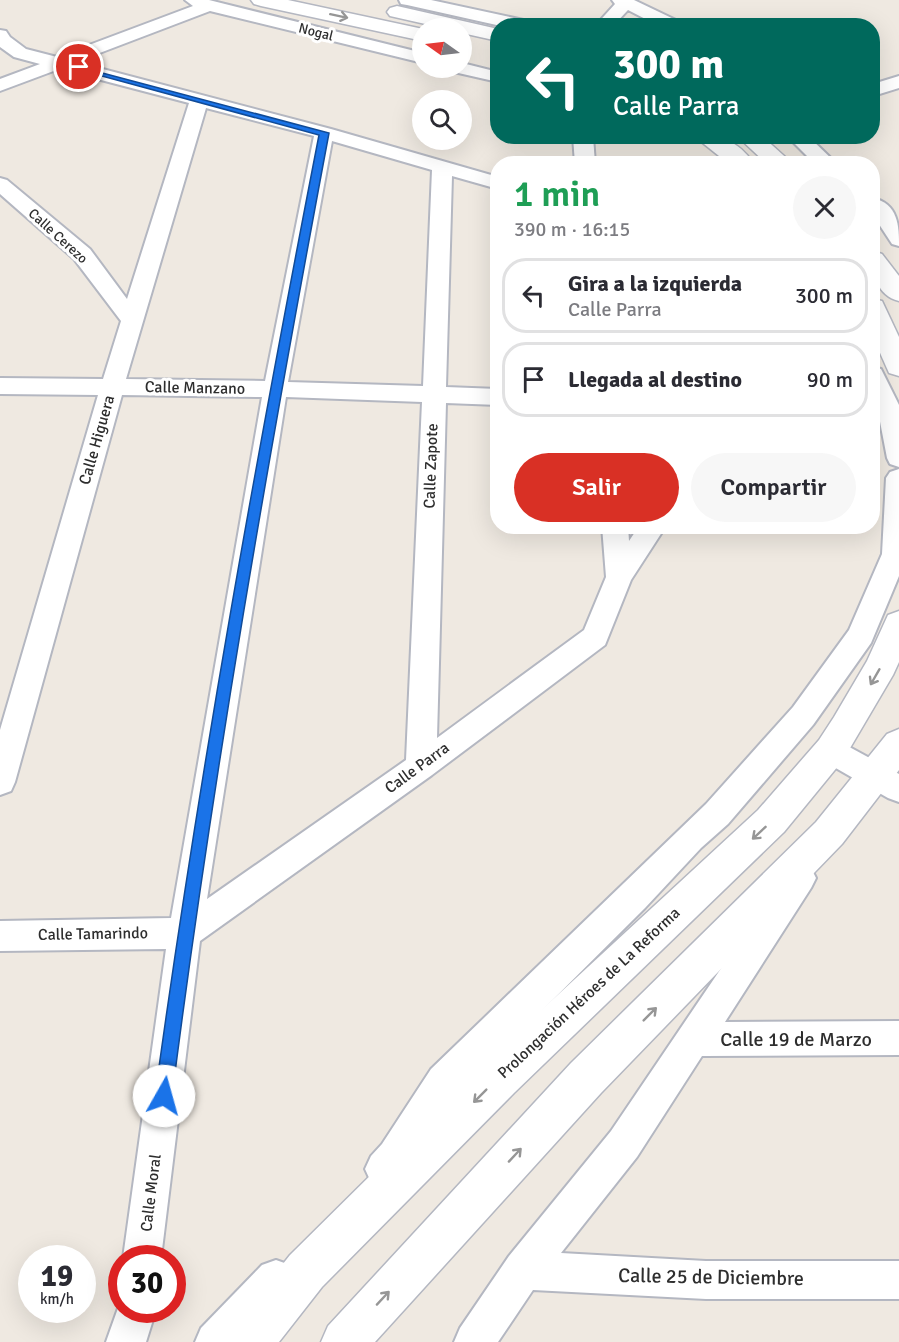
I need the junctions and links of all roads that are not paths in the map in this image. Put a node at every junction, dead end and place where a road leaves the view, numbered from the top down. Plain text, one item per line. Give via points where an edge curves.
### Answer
1 (261, 0) edge
2 (341, 0) edge
3 (623, 1) edge
4 (201, 3) edge
5 (405, 4) edge
6 (609, 18) edge
7 (658, 18) edge
8 (490, 19) edge
9 (490, 32) edge
10 (412, 33) edge
11 (0, 35) edge
12 (472, 46) edge
13 (490, 51) edge
14 (412, 55) edge
15 (58, 62) junction
16 (472, 71) edge
17 (490, 75) edge
18 (899, 82) edge
19 (0, 84) edge
20 (880, 88) edge
21 (199, 100) junction
22 (324, 133) junction
23 (718, 144) edge
24 (758, 144) edge
25 (805, 144) edge
26 (734, 156) edge
27 (772, 156) edge
28 (818, 156) edge
29 (442, 167) junction
30 (490, 181) edge
31 (0, 184) edge
32 (880, 210) edge
33 (899, 240) edge
34 (880, 268) edge
35 (899, 293) edge
36 (132, 321) junction
37 (880, 323) edge
38 (899, 367) edge
39 (0, 386) edge
40 (112, 387) junction
41 (275, 389) junction
42 (880, 390) edge
43 (434, 393) junction
44 (490, 396) edge
45 (899, 459) edge
46 (899, 478) edge
47 (616, 534) edge
48 (648, 534) edge
49 (619, 577) junction
50 (899, 624) edge
51 (899, 744) edge
52 (831, 750) junction
53 (421, 766) junction
54 (0, 782) edge
55 (888, 782) edge
56 (830, 833) junction
57 (185, 933) junction
58 (0, 936) edge
59 (899, 1038) edge
60 (694, 1039) junction
61 (144, 1245) edge
62 (523, 1270) junction
63 (899, 1280) edge
64 (132, 1323) edge
65 (126, 1342) edge
66 (215, 1342) edge
67 (250, 1342) edge
68 (344, 1342) edge
69 (474, 1342) edge

1 -> 10 main road
2 - 5 main road
3 - 6 street
3 - 7 street
4 - 14 street, Nogal
4 - 15 street
5 - 8 street
5 - 9 main road
11 - 15 street via 20,53
12 - 13 main road
15 - 19 street
15 - 21 street
16 - 17 street
18 - 20 street
21 - 22 street
21 - 36 street, Calle Higuera
22 - 29 street
22 - 41 street, Calle Moral
23 - 26 main road
24 - 27 main road
25 - 28 street
29 - 30 street
29 - 43 street, Calle Zapote
31 - 36 street, Calle Cerezo via 82,254
32 - 33 street
34 - 35 main road
36 - 40 street, Calle Higuera
37 - 38 main road
39 - 40 street, Calle Manzano
40 - 41 street, Calle Manzano
40 - 54 street, Calle Higuera
41 - 43 street, Calle Manzano
41 - 57 street, Calle Moral
42 - 45 street via 890,411
43 - 44 street, Calle Manzano
43 - 53 street, Calle Zapote
46 - 66 street via 895,554 861,635 803,716 717,814 444,1082 395,1157
47 - 49 street, Calle Parra
48 - 49 street, Calle Parra
49 - 53 street, Calle Parra via 595,637
50 -> 52 main road, Prolongación Héroes de La Reforma via 881,666
51 - 55 main road
52 - 55 street
52 -> 67 main road, Prolongación Héroes de La Reforma via 771,821 499,1078 306,1271
53 - 57 street, Calle Parra
55 - 56 main road
56 - 60 street
68 -> 56 main road via 586,1078
57 - 58 street, Calle Tamarindo
57 - 61 street, Calle Moral
59 - 60 street, Calle 19 de Marzo
60 - 62 street via 624,1144
62 - 63 street, Calle 25 de Diciembre via 706,1280
62 - 69 street
64 - 65 street

